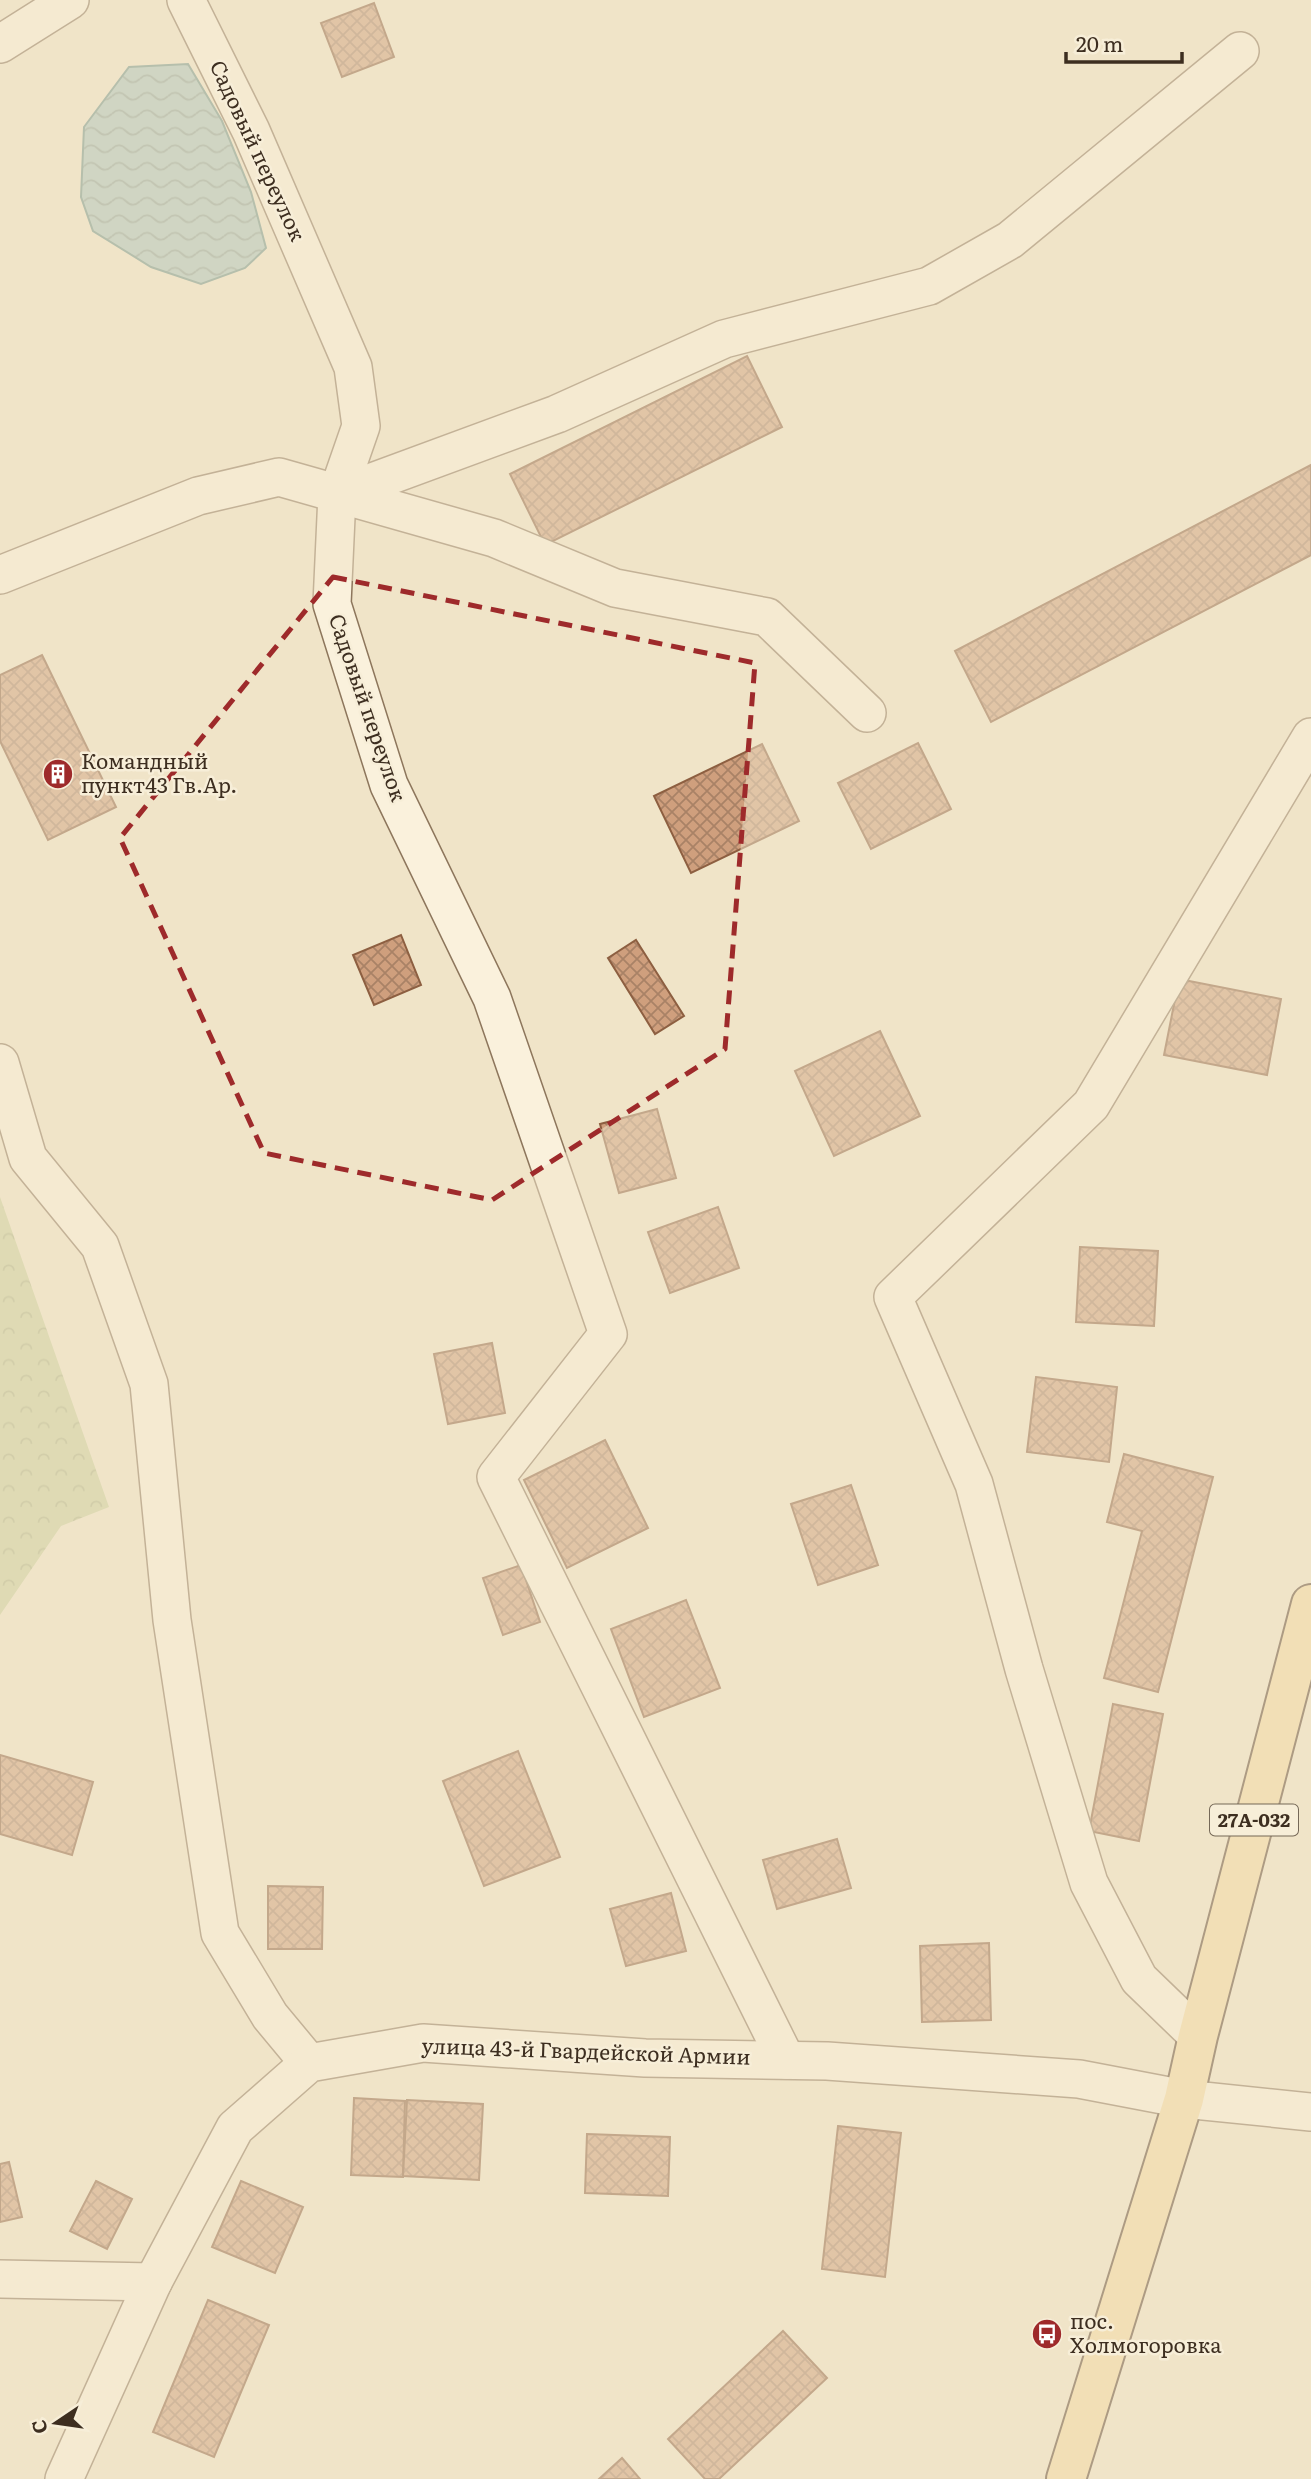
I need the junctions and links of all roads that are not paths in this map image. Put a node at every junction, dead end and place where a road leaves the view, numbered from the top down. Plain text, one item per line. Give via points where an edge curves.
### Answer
1 (70, 0) edge
2 (186, 0) edge
3 (0, 44) edge
4 (1240, 51) dead end
5 (337, 495) junction
6 (0, 575) edge
7 (867, 713) dead end
8 (1311, 737) edge
9 (0, 1063) edge
10 (1311, 1604) edge
11 (1198, 2036) junction
12 (786, 2060) junction
13 (309, 2063) junction
14 (1184, 2099) junction
15 (1311, 2112) edge
16 (0, 2279) edge
17 (153, 2282) junction
18 (64, 2479) edge
19 (1066, 2479) edge

1 - 3 street
2 - 5 street, Садовый переулок via 251,131 353,367 361,426
4 - 5 street via 1010,240 929,286 724,339 557,414
5 - 6 street via 279,477 198,496
5 - 7 street via 494,538 615,588 767,617
5 - 12 street, Садовый переулок via 332,604 385,772 492,998 608,1334 496,1477
8 - 11 street via 1091,1105 893,1297 974,1484 1089,1884 1139,1979
9 - 13 street via 28,1158 100,1246 149,1384 172,1620 220,1933 270,2017
10 - 11 main road, 27А-032
11 - 14 main road, 27А-032
12 - 13 street, улица 43-й Гвардейской Армии via 645,2058 423,2043
12 - 14 street, улица 43-й Гвардейской Армии via 1079,2078
13 - 17 street via 235,2128
14 - 15 street, улица 43-й Гвардейской Армии
14 - 19 main road, 27А-032
16 - 17 street
17 - 18 street

